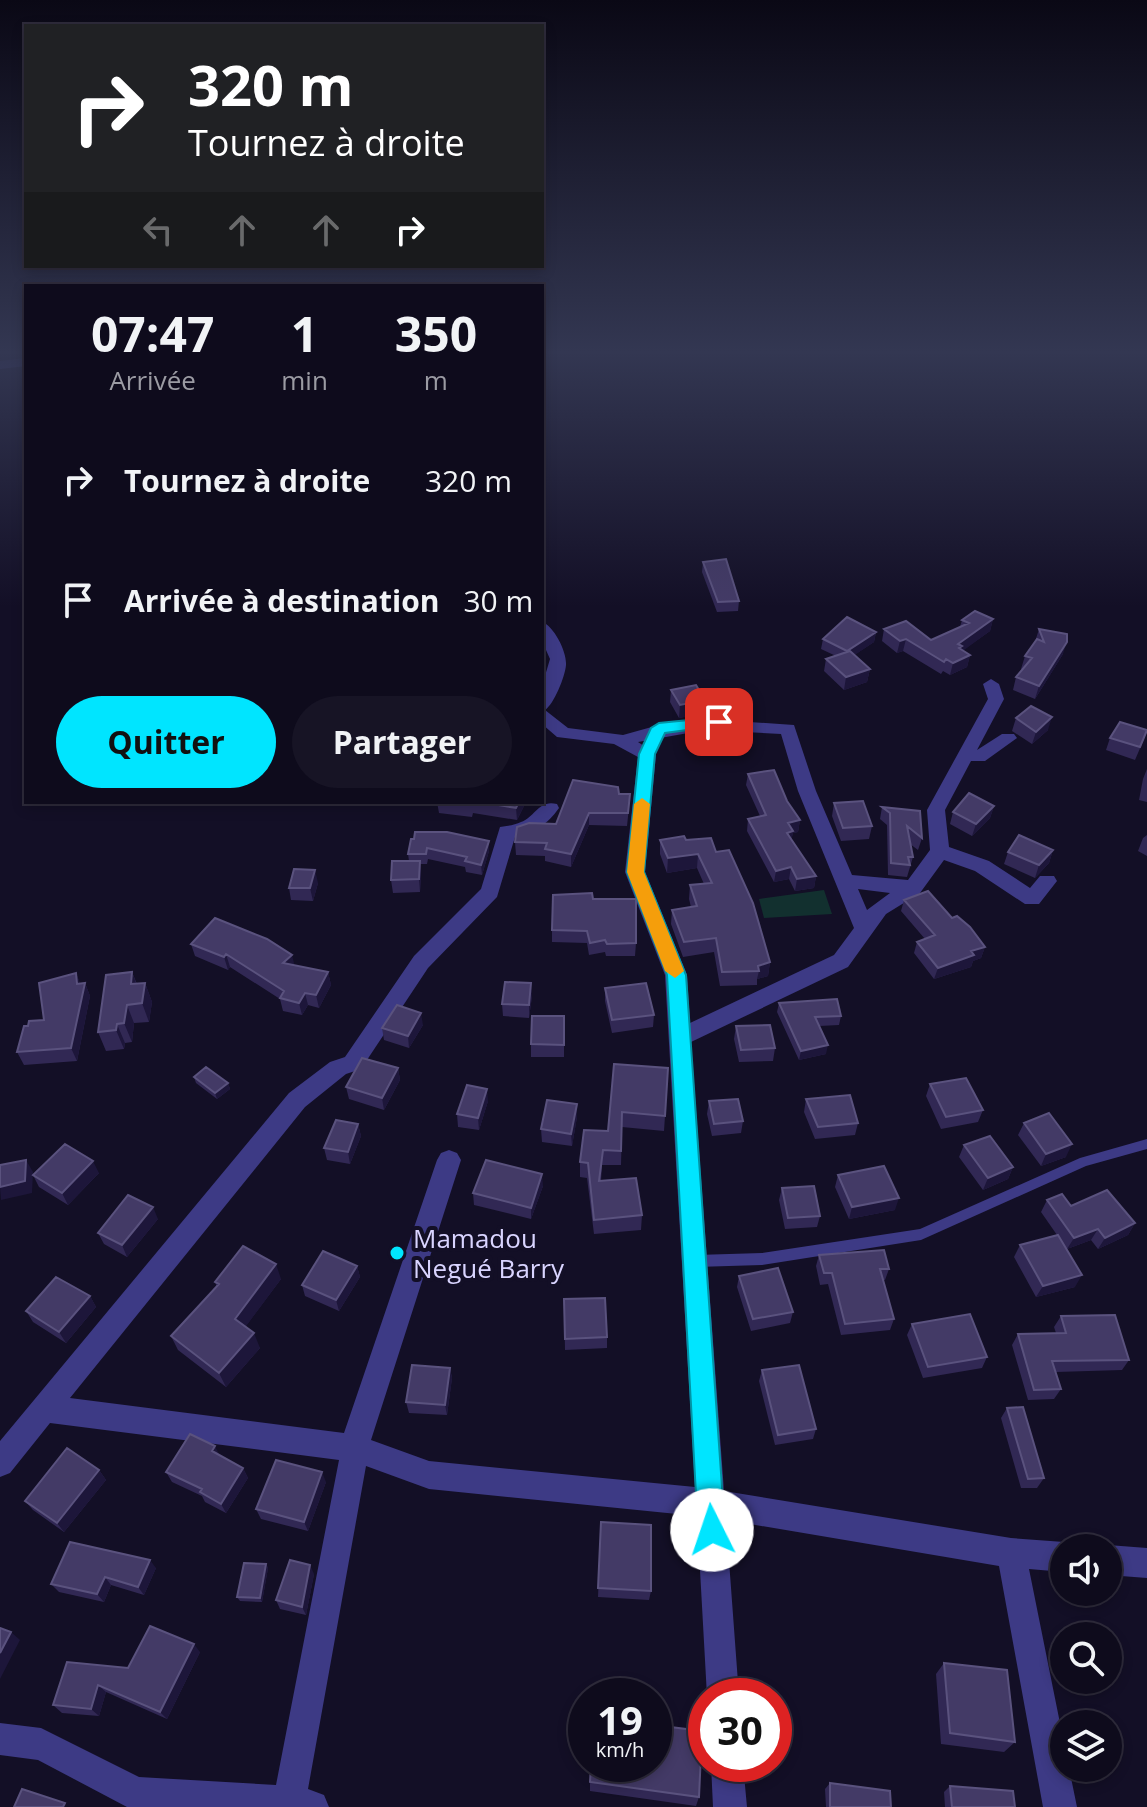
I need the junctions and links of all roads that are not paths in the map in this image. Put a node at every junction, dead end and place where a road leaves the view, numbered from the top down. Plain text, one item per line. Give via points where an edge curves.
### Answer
1 (544, 630) edge
2 (991, 684) dead end
3 (544, 701) edge
4 (544, 717) edge
5 (659, 728) junction
6 (1008, 738) dead end
7 (622, 741) junction
8 (647, 754) junction
9 (966, 755) junction
10 (550, 808) dead end
11 (940, 851) junction
12 (844, 881) junction
13 (1047, 881) dead end
14 (913, 888) junction
15 (865, 929) junction
16 (681, 1037) junction
17 (1147, 1144) edge
18 (449, 1160) dead end
19 (694, 1261) junction
20 (45, 1409) junction
21 (355, 1448) junction
22 (0, 1463) edge
23 (710, 1503) junction
24 (1011, 1553) junction
25 (1050, 1556) edge
26 (1122, 1561) edge
27 (1147, 1563) edge
28 (722, 1678) edge
29 (0, 1739) edge
30 (728, 1782) edge
31 (297, 1805) edge
32 (730, 1807) edge
33 (1060, 1807) edge

1 - 3 street via 560,656 559,671
2 - 9 street via 996,699
4 - 7 street via 563,733
5 - 7 street
5 - 8 street
5 - 12 street via 719,722 788,729
6 - 9 street via 979,757
7 - 8 street
8 - 16 street via 635,872 676,975
9 - 11 street via 936,810
10 - 20 street via 530,827 507,832 490,892 421,962 353,1063 338,1068 297,1100
11 - 13 street via 982,866 1032,899
11 - 14 street
12 - 14 street
12 - 15 street
14 - 15 street via 879,909
15 - 16 street via 841,961
16 - 19 street
17 - 19 lane via 1084,1162 921,1234 762,1259
18 - 21 street
19 - 23 street
20 - 21 street
20 - 22 street
21 - 23 street via 429,1475
21 - 31 street
23 - 24 street
23 - 28 street
24 - 25 street
24 - 33 street
26 - 27 street
29 - 31 street via 41,1744 136,1794
30 - 32 street

